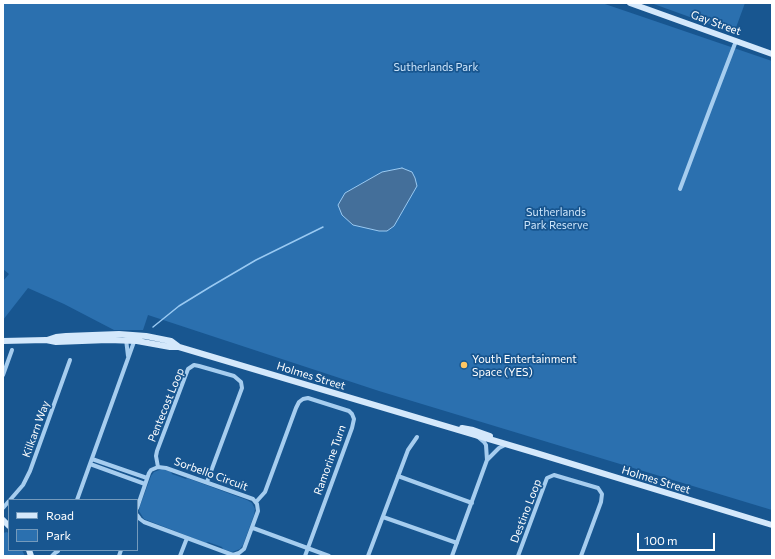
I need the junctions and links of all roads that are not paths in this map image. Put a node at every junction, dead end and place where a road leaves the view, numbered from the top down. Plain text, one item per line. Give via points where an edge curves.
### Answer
1 (630, 3) edge
2 (736, 41) junction
3 (772, 54) edge
4 (680, 189) dead end
5 (126, 338) junction
6 (135, 338) junction
7 (3, 341) edge
8 (12, 350) dead end
9 (128, 356) junction
10 (70, 360) dead end
11 (3, 375) edge
12 (438, 424) junction
13 (417, 437) dead end
14 (477, 437) junction
15 (505, 444) junction
16 (536, 453) junction
17 (92, 459) junction
18 (487, 460) junction
19 (90, 464) junction
20 (158, 467) junction
21 (398, 476) junction
22 (147, 478) junction
23 (207, 482) junction
24 (145, 484) junction
25 (10, 499) edge
26 (77, 499) edge
27 (256, 502) junction
28 (472, 503) junction
29 (138, 505) edge
30 (383, 516) junction
31 (138, 520) edge
32 (771, 524) edge
33 (253, 528) junction
34 (187, 538) junction
35 (457, 543) junction
36 (308, 548) junction
37 (58, 552) edge
38 (237, 555) edge
39 (52, 556) edge
40 (180, 556) edge
41 (305, 556) edge
42 (329, 556) edge
43 (368, 556) edge
44 (452, 556) edge
45 (518, 556) edge
46 (581, 556) edge

1 - 2 main road, Gay Street
2 - 3 main road, Gay Street
2 - 4 street
5 - 6 main road, Holmes Street
5 - 7 main road, Holmes Street via 56,342
5 - 9 street
6 - 9 street
6 - 12 main road, Holmes Street via 179,347
8 - 11 street
9 - 17 street
10 - 25 street, Kilkarn Way via 30,471 23,485
12 - 14 main road, Holmes Street
12 - 16 main road, Holmes Street via 473,430 520,445
13 - 21 street via 408,450
14 - 15 main road, Holmes Street
14 - 18 street via 486,445
15 - 16 main road, Holmes Street
15 - 18 street
16 - 32 main road, Holmes Street
17 - 19 street
17 - 22 street
18 - 28 street
19 - 24 street
19 - 26 street
20 - 22 street, Sorbello Circuit via 151,470
20 - 23 street, Sorbello Circuit
20 - 23 street, Pentecost Loop via 157,452 188,369 194,365 234,376 241,382 242,388
21 - 28 street
21 - 30 street
22 - 24 street, Sorbello Circuit
23 - 27 street, Sorbello Circuit
24 - 29 street, Sorbello Circuit
27 - 33 street, Sorbello Circuit via 258,511
27 - 36 street, Ramorine Turn via 265,492 299,402 308,398 349,411 354,419 352,428
28 - 35 street
30 - 35 street
30 - 43 street
31 - 34 street, Sorbello Circuit
33 - 36 street
33 - 38 street, Sorbello Circuit via 244,549
34 - 38 street, Sorbello Circuit
34 - 40 street
35 - 44 street
36 - 41 street, Ramorine Turn
36 - 42 street
37 - 39 street
45 - 46 street, Destino Loop via 547,478 554,475 598,488 602,494

